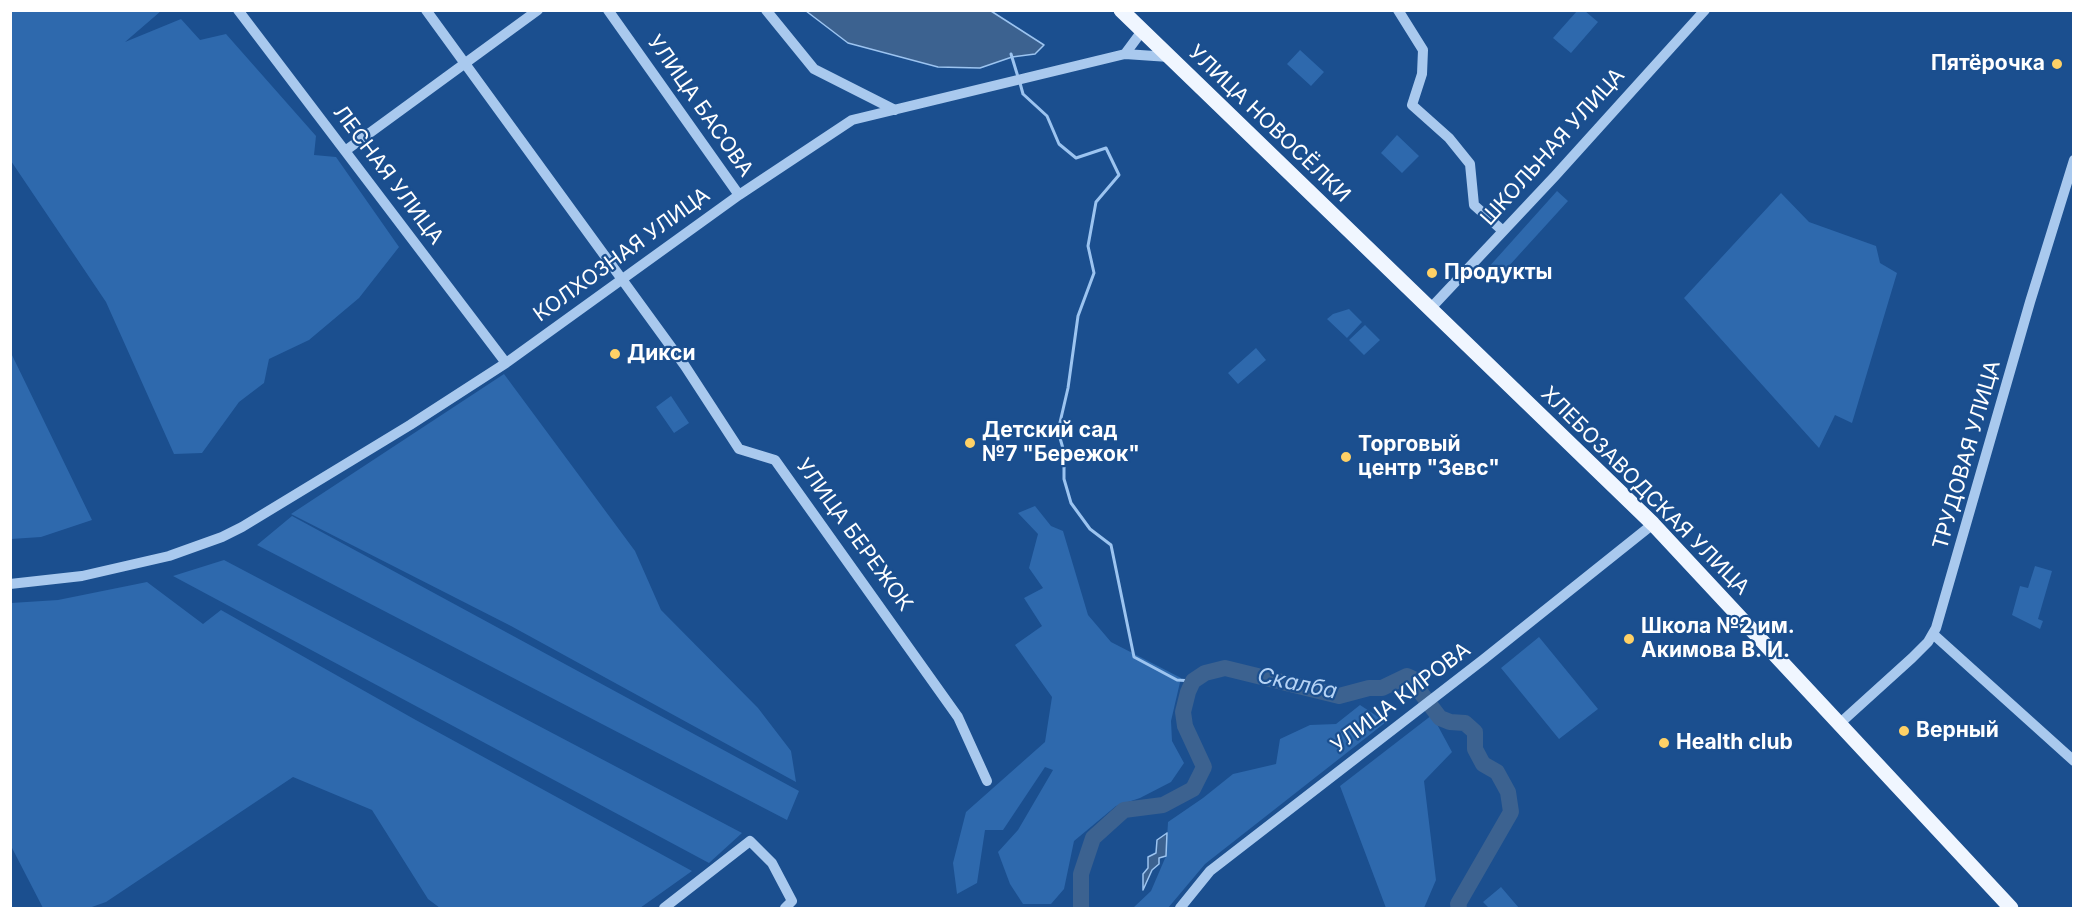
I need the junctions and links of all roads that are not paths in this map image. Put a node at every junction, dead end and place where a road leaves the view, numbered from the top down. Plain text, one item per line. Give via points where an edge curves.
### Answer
1 (238, 10) edge
2 (426, 10) edge
3 (538, 10) edge
4 (608, 10) edge
5 (766, 10) edge
6 (1121, 10) edge
7 (1398, 10) edge
8 (1705, 10) edge
9 (1142, 31) junction
10 (1125, 54) junction
11 (1169, 57) junction
12 (465, 64) junction
13 (895, 110) junction
14 (345, 151) junction
15 (2073, 160) edge
16 (739, 195) junction
17 (1503, 231) junction
18 (1388, 268) joint
19 (622, 279) junction
20 (1430, 309) junction
21 (506, 363) junction
22 (1653, 524) junction
23 (10, 584) edge
24 (1933, 634) junction
25 (1838, 725) junction
26 (2073, 761) edge
27 (987, 781) dead end
28 (664, 909) edge
29 (786, 909) edge
30 (1180, 909) edge
31 (2011, 909) edge

1 - 14 street, ЛЕСНАЯ УЛИЦА
2 - 12 street, УЛИЦА БЕРЕЖОК
3 - 12 street
4 - 16 street, УЛИЦА БАСОВА
5 - 13 street via 814,69
6 - 9 main road, УЛИЦА НОВОСЁЛКИ
7 - 17 street via 1423,50 1422,74 1412,105 1449,138 1470,164 1474,205
8 - 17 street, ШКОЛЬНАЯ УЛИЦА
9 - 10 street
9 - 11 main road, УЛИЦА НОВОСЁЛКИ
10 - 11 street, КОЛХОЗНАЯ УЛИЦА
10 - 13 street, КОЛХОЗНАЯ УЛИЦА
11 - 18 main road, УЛИЦА НОВОСЁЛКИ
12 - 14 street
12 - 19 street, УЛИЦА БЕРЕЖОК
13 - 16 street, КОЛХОЗНАЯ УЛИЦА via 852,120
14 - 21 street, ЛЕСНАЯ УЛИЦА
15 - 24 street, ТРУДОВАЯ УЛИЦА
16 - 19 street, КОЛХОЗНАЯ УЛИЦА
17 - 20 street, ШКОЛЬНАЯ УЛИЦА
18 - 20 main road, ХЛЕБОЗАВОДСКАЯ УЛИЦА
19 - 21 street, КОЛХОЗНАЯ УЛИЦА
19 - 27 street, УЛИЦА БЕРЕЖОК via 685,366 738,449 775,460 803,498 958,717
20 - 22 main road, ХЛЕБОЗАВОДСКАЯ УЛИЦА
21 - 23 street, КОЛХОЗНАЯ УЛИЦА via 222,537 169,556 82,576
22 - 25 main road, ХЛЕБОЗАВОДСКАЯ УЛИЦА
22 - 30 street, УЛИЦА КИРОВА via 1210,871
24 - 25 street, ТРУДОВАЯ УЛИЦА
24 - 26 street
25 - 31 main road, ХЛЕБОЗАВОДСКАЯ УЛИЦА
28 - 29 street via 750,841 772,863 792,901

